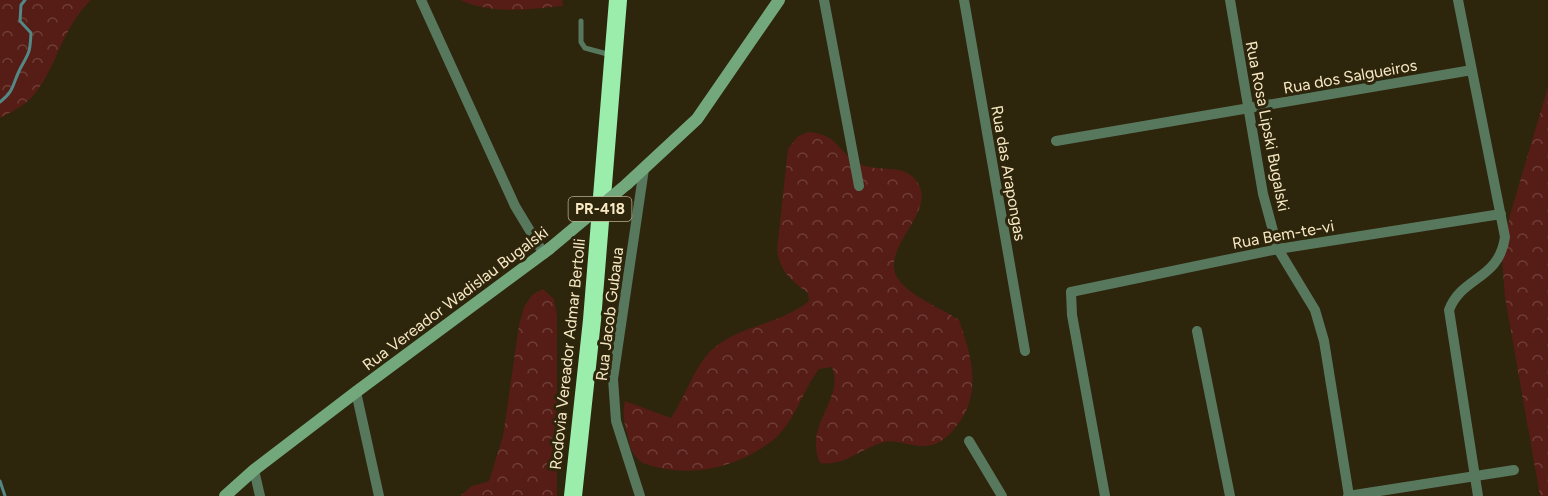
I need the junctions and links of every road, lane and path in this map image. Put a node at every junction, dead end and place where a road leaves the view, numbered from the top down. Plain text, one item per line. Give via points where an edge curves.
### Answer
1 (421, 0) edge
2 (618, 0) edge
3 (778, 0) edge
4 (824, 0) edge
5 (964, 0) edge
6 (1230, 0) edge
7 (1458, 0) edge
8 (581, 21) dead end
9 (612, 56) junction
10 (1472, 70) junction
11 (1249, 110) junction
12 (1056, 141) dead end
13 (644, 169) junction
14 (859, 186) dead end
15 (1501, 214) junction
16 (1278, 249) junction
17 (547, 252) junction
18 (1197, 331) dead end
19 (1024, 351) dead end
20 (356, 392) junction
21 (969, 441) dead end
22 (254, 470) junction
23 (1514, 470) dead end
24 (1475, 477) junction
25 (225, 496) edge
26 (260, 496) edge
27 (379, 496) edge
28 (573, 496) edge
29 (640, 496) edge
30 (1002, 496) edge
31 (1105, 496) edge
32 (1230, 496) edge
33 (1349, 496) edge
34 (1478, 496) edge

1 - 17 street via 516,206
2 - 9 highway, Rodovia Vereador Admar Bertolli / PR-418
3 - 13 main road, Rua Vereador Wadislau Bugalski via 697,119
4 - 14 street
5 - 19 street, Rua das Arapongas
6 - 11 street, Rua Rosa Lipski Bugalski
7 - 10 street
8 - 9 lane via 581,42 585,48
9 - 28 highway, Rodovia Vereador Admar Bertolli / PR-418 via 592,320
10 - 11 street, Rua dos Salgueiros
10 - 15 street
11 - 12 street, Rua dos Salgueiros
11 - 16 street, Rua Rosa Lipski Bugalski via 1263,194
13 - 17 main road, Rua Vereador Wadislau Bugalski, bridge
13 - 29 street, Rua Jacob Gubaua via 613,379 616,421
15 - 16 street, Rua Bem-te-vi
15 - 24 street via 1503,254 1490,270 1454,296 1449,310
16 - 31 street, Rua Bem-te-vi via 1071,292
16 - 33 street, Rua Rosa Lipski Bugalski via 1315,310
17 - 20 main road, Rua Vereador Wadislau Bugalski
18 - 32 street
20 - 22 main road, Rua Vereador Wadislau Bugalski
20 - 27 street
21 - 30 street
22 - 25 main road, Rua Vereador Wadislau Bugalski
22 - 26 street
23 - 24 street
24 - 33 street
24 - 34 street

